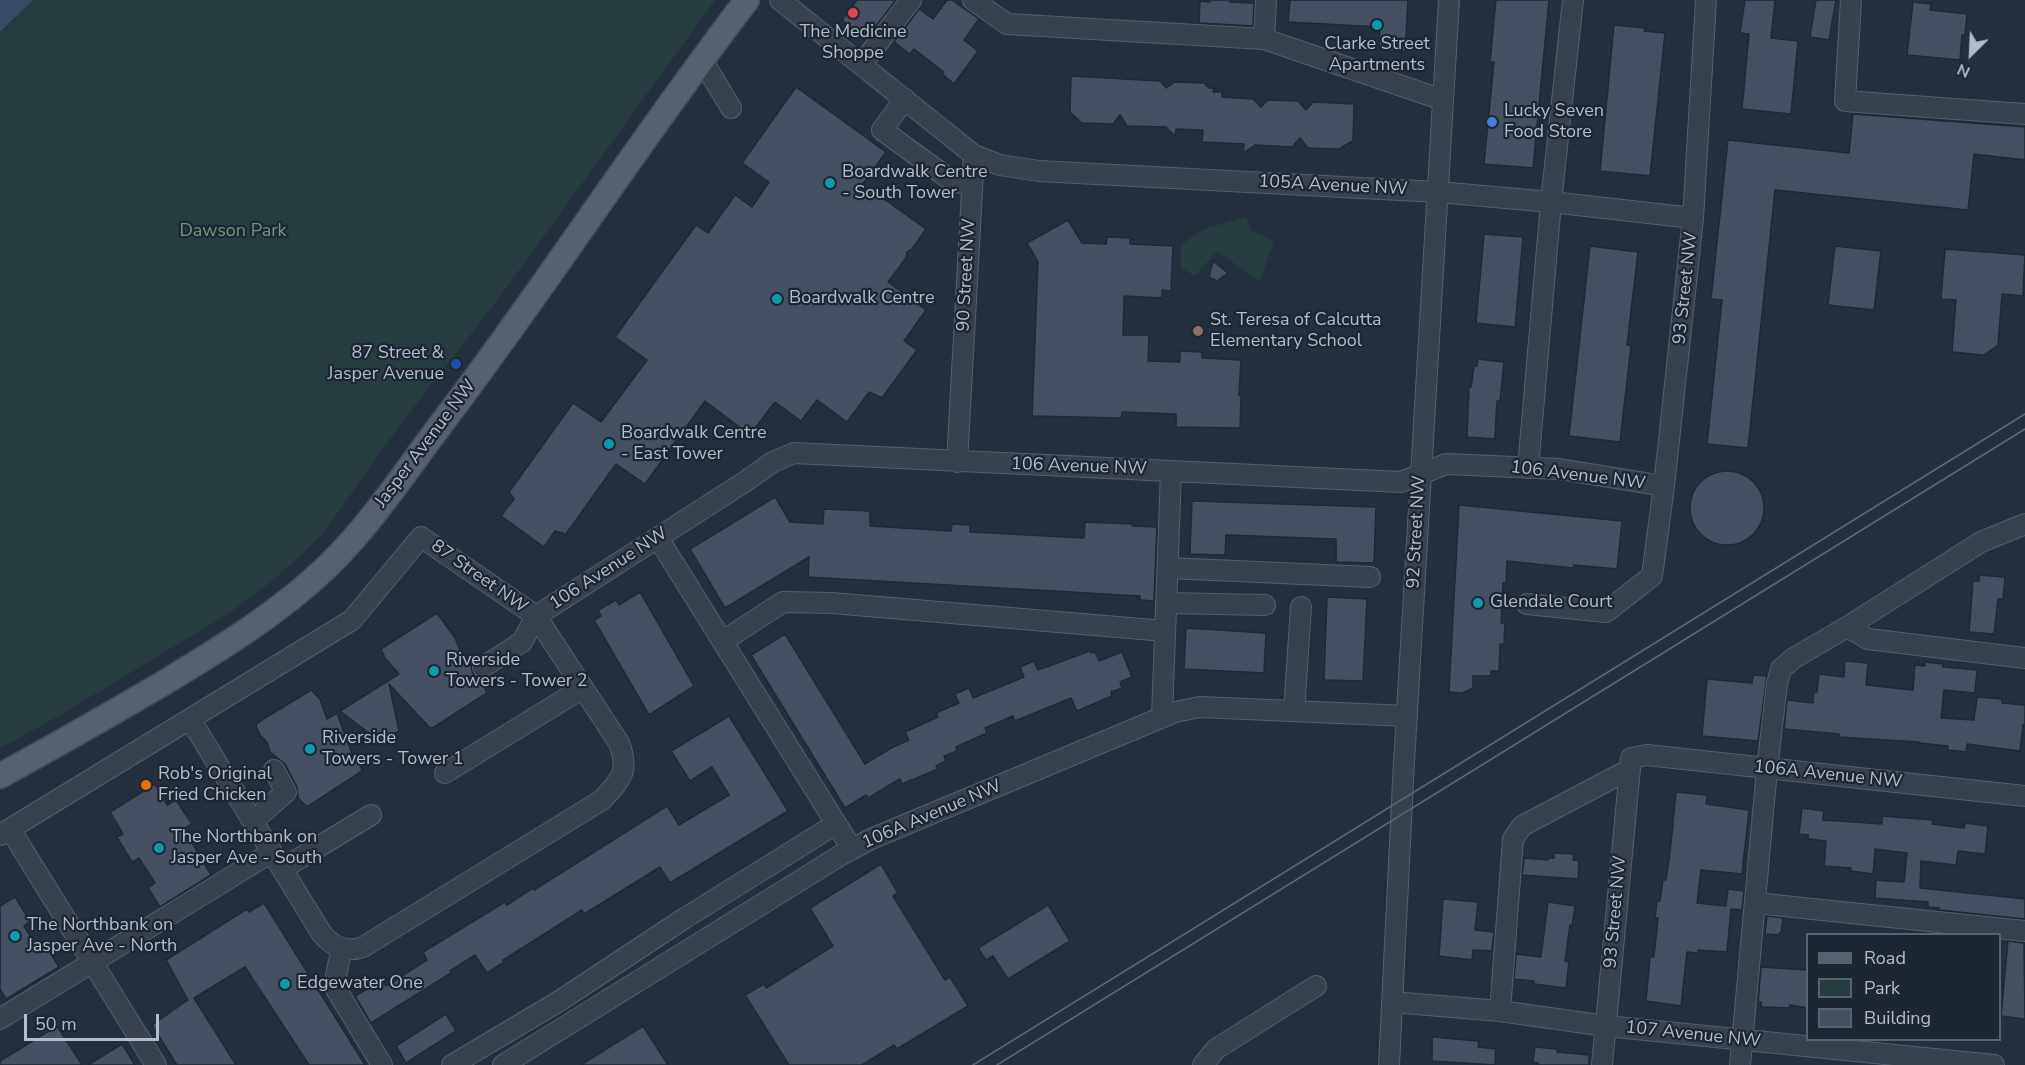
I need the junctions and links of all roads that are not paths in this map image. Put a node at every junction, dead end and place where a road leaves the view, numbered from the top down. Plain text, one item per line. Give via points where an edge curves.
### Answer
1 (747, 0) edge
2 (780, 0) edge
3 (910, 0) edge
4 (973, 0) edge
5 (1266, 0) edge
6 (1449, 0) edge
7 (1573, 0) edge
8 (1706, 0) edge
9 (1851, 0) edge
10 (1264, 39) junction
11 (702, 60) junction
12 (861, 64) junction
13 (905, 99) junction
14 (1443, 100) junction
15 (731, 108) dead end
16 (2025, 114) edge
17 (974, 155) junction
18 (972, 185) junction
19 (1438, 192) junction
20 (1551, 202) junction
21 (1693, 218) junction
22 (957, 462) junction
23 (1527, 468) junction
24 (1171, 471) junction
25 (1420, 476) junction
26 (1664, 486) junction
27 (2025, 524) edge
28 (658, 538) junction
29 (1167, 568) junction
30 (1370, 577) dead end
31 (1166, 603) junction
32 (1527, 604) dead end
33 (1265, 605) dead end
34 (1301, 607) dead end
35 (536, 616) junction
36 (1847, 627) junction
37 (1165, 631) junction
38 (723, 641) junction
39 (2025, 658) edge
40 (483, 667) dead end
41 (583, 688) junction
42 (1294, 711) junction
43 (1407, 716) junction
44 (1162, 717) junction
45 (190, 718) junction
46 (1630, 764) junction
47 (1767, 769) junction
48 (273, 770) dead end
49 (445, 773) dead end
50 (0, 776) edge
51 (2025, 796) edge
52 (371, 815) dead end
53 (252, 821) junction
54 (836, 824) junction
55 (5, 832) edge
56 (852, 849) junction
57 (272, 852) junction
58 (282, 869) junction
59 (1755, 903) junction
60 (2025, 931) edge
61 (342, 948) junction
62 (92, 962) junction
63 (1316, 986) dead end
64 (1392, 1002) junction
65 (1500, 1011) junction
66 (0, 1019) edge
67 (1606, 1026) junction
68 (1742, 1040) junction
69 (156, 1065) edge
70 (382, 1065) edge
71 (452, 1065) edge
72 (503, 1065) edge
73 (1203, 1065) edge
74 (1389, 1065) edge
75 (1602, 1065) edge
76 (1740, 1065) edge
77 (1994, 1065) edge

1 - 11 main road, Jasper Avenue NW
2 - 12 street
3 - 12 street
4 - 10 street via 1007,24
5 - 10 street
6 - 14 street, 92 Street NW
7 - 20 street
8 - 21 street, 93 Street NW
9 - 16 street via 1845,101
10 - 14 street
11 - 15 street
11 - 50 main road, Jasper Avenue NW via 510,332 360,531 329,565 294,596 224,646
12 - 13 street
13 - 17 street
13 - 18 street via 882,130 952,181
14 - 19 street, 92 Street NW
17 - 18 street, 90 Street NW
17 - 19 street, 105A Avenue NW via 1000,165 1039,171
18 - 22 street, 90 Street NW
19 - 20 street, 105A Avenue NW
19 - 25 street, 92 Street NW
20 - 21 street, 105A Avenue NW
20 - 23 street
21 - 26 street, 93 Street NW
22 - 24 street, 106 Avenue NW
22 - 28 street, 106 Avenue NW via 794,453 773,462
23 - 25 street, 106 Avenue NW via 1446,464
23 - 26 street, 106 Avenue NW
24 - 25 street, 106 Avenue NW via 1401,482
24 - 29 street
25 - 43 street, 92 Street NW
26 - 32 street, 93 Street NW via 1652,576 1606,612
27 - 36 street via 1981,542
28 - 35 street, 106 Avenue NW
28 - 38 street
29 - 30 street
29 - 31 street
31 - 33 street
31 - 37 street
34 - 42 street
35 - 40 street via 522,642
35 - 41 street, 87 Street NW
35 - 45 street, 87 Street NW via 420,537 352,620
36 - 39 street via 1868,639
36 - 47 street via 1781,669
37 - 38 street via 783,602
37 - 44 street
38 - 54 street
41 - 49 street
41 - 61 street, 87 Street NW via 624,757 624,772 602,800 363,947
42 - 43 street, 106A Avenue NW
42 - 44 street, 106A Avenue NW via 1200,706
43 - 64 street, 92 Street NW
44 - 56 street, 106A Avenue NW
45 - 53 street
45 - 55 street
46 - 47 street, 106A Avenue NW via 1647,755
46 - 65 street via 1522,826 1513,839
46 - 67 street, 93 Street NW
47 - 51 street, 106A Avenue NW
47 - 59 street
48 - 53 street via 286,792
52 - 58 street
53 - 57 street
54 - 56 street
54 - 71 street
55 - 62 street
56 - 72 street, 106A Avenue NW
57 - 58 street
57 - 62 street
58 - 61 street via 322,934
59 - 60 street
59 - 68 street
61 - 70 street via 336,989
62 - 66 street
62 - 69 street
63 - 73 street via 1216,1049
64 - 65 street, 107 Avenue NW
64 - 74 street, 92 Street NW
65 - 67 street, 107 Avenue NW
67 - 68 street, 107 Avenue NW
67 - 75 street, 93 Street NW
68 - 76 street
68 - 77 street, 107 Avenue NW

